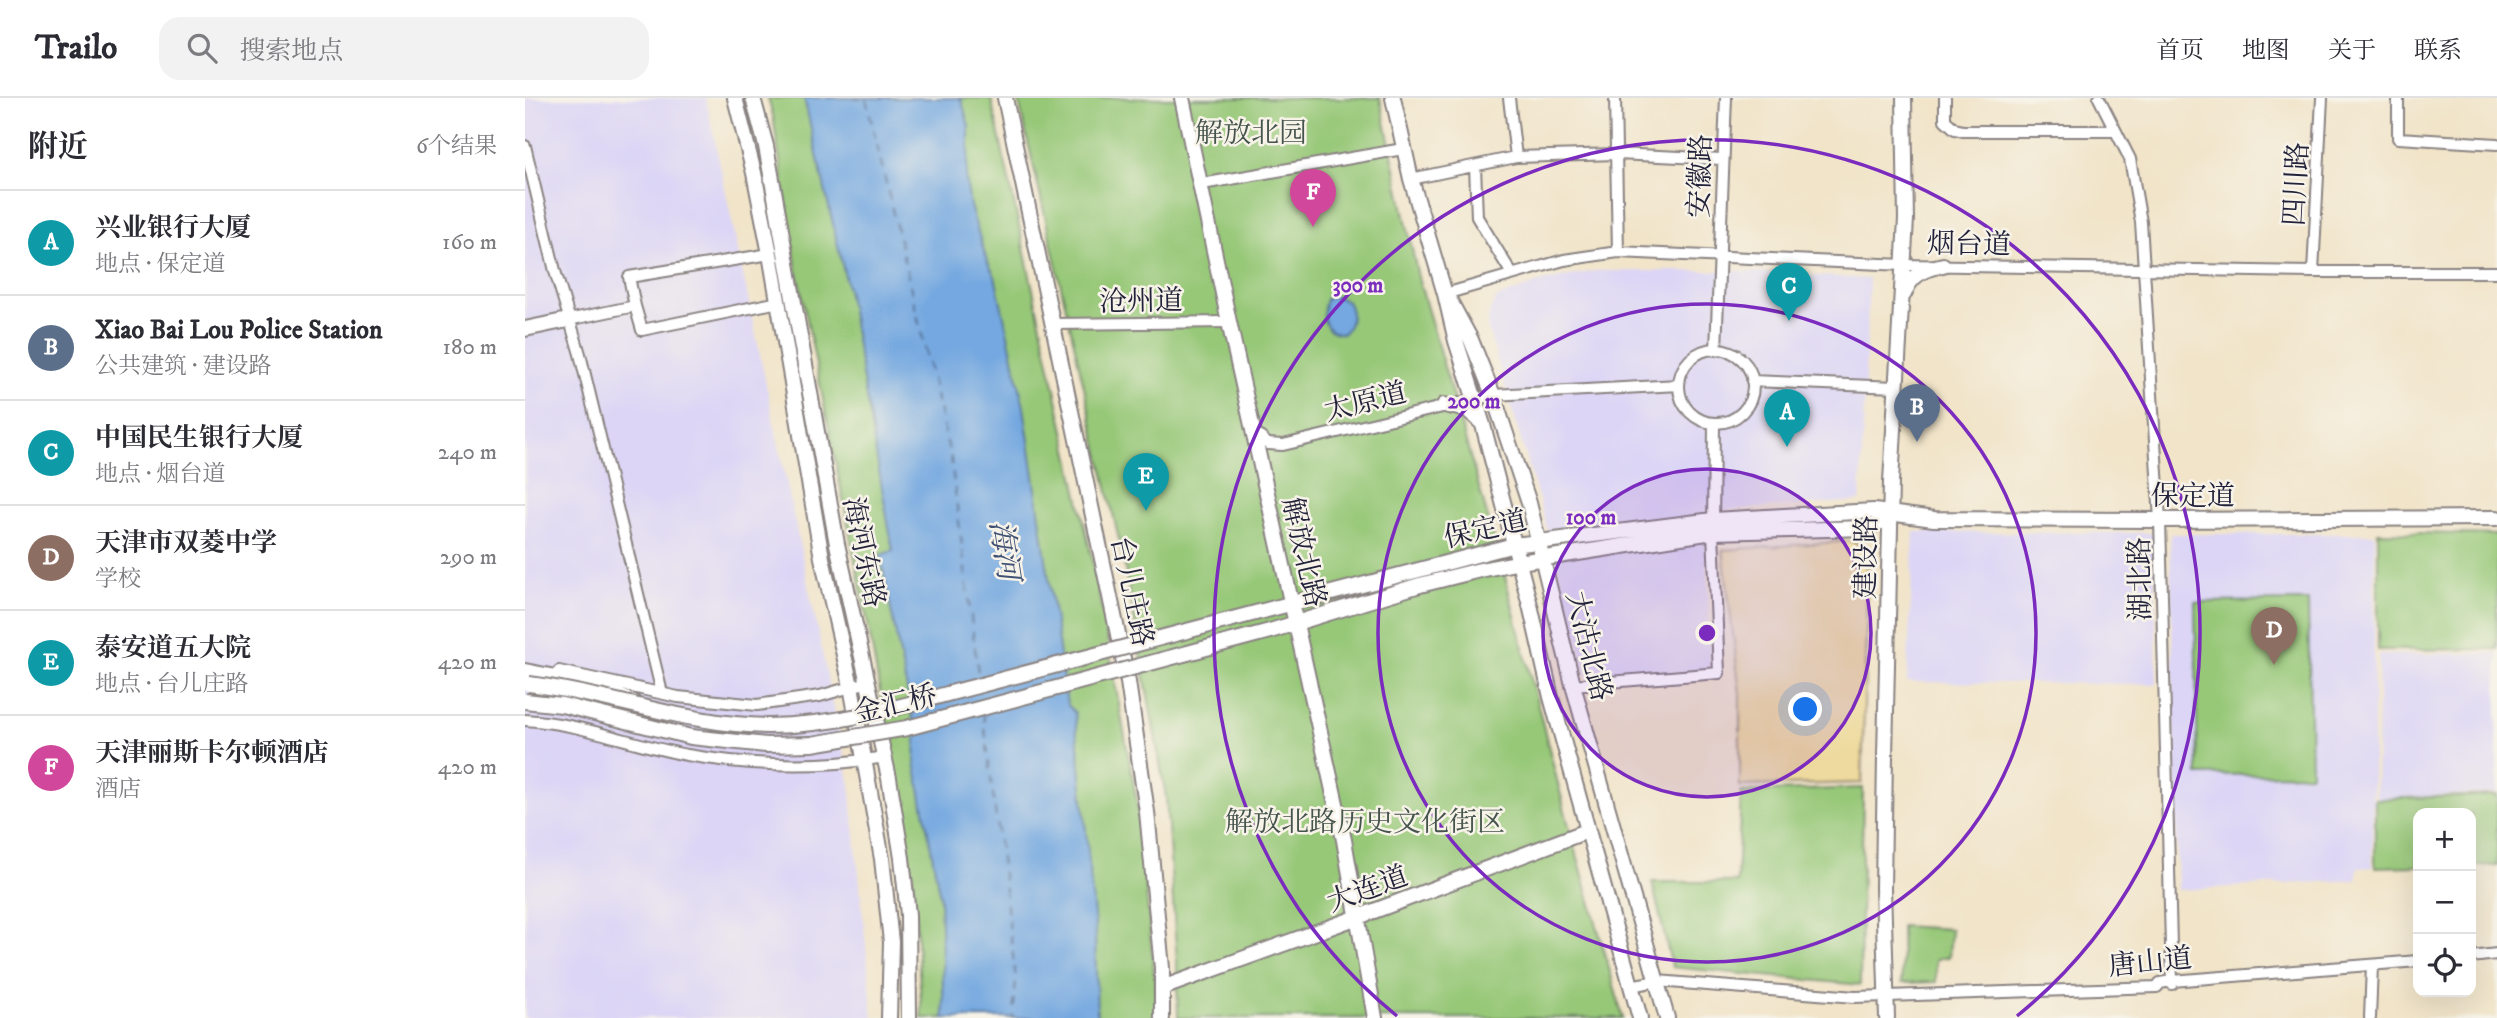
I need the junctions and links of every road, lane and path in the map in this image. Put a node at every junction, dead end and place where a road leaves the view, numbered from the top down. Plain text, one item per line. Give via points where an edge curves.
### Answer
1 (735, 98) edge
2 (753, 98) edge
3 (1005, 98) edge
4 (1182, 98) edge
5 (1393, 98) edge
6 (1509, 98) edge
7 (1615, 98) edge
8 (1725, 98) edge
9 (1905, 98) edge
10 (1945, 98) edge
11 (2099, 98) edge
12 (2322, 98) edge
13 (2398, 98) edge
14 (2114, 131) junction
15 (2497, 144) edge
16 (525, 146) edge
17 (1403, 149) junction
18 (1617, 154) junction
19 (1516, 157) junction
20 (1722, 159) junction
21 (1475, 166) junction
22 (1411, 179) junction
23 (1202, 184) junction
24 (1618, 252) junction
25 (770, 254) junction
26 (1719, 255) junction
27 (1904, 265) junction
28 (1943, 265) junction
29 (2144, 268) junction
30 (2313, 272) junction
31 (2497, 272) edge
32 (1512, 274) junction
33 (1445, 294) junction
34 (779, 302) junction
35 (1900, 305) junction
36 (635, 306) junction
37 (568, 320) junction
38 (1229, 322) junction
39 (1054, 324) junction
40 (525, 329) edge
41 (1716, 350) junction
42 (1752, 381) junction
43 (1679, 386) junction
44 (1896, 387) junction
45 (1493, 395) junction
46 (1476, 399) junction
47 (1444, 405) junction
48 (1714, 423) junction
49 (1483, 425) junction
50 (1253, 431) junction
51 (1529, 503) junction
52 (1890, 513) junction
53 (2497, 518) edge
54 (2160, 520) junction
55 (1713, 526) junction
56 (1539, 541) junction
57 (1517, 553) junction
58 (1543, 558) junction
59 (1480, 570) junction
60 (1285, 573) junction
61 (1526, 593) junction
62 (1552, 595) junction
63 (1292, 602) junction
64 (1263, 611) junction
65 (1296, 623) junction
66 (1270, 631) joint
67 (527, 676) edge
68 (868, 682) junction
69 (1573, 685) junction
70 (851, 686) junction
71 (662, 694) junction
72 (525, 701) edge
73 (525, 720) edge
74 (885, 757) junction
75 (865, 761) junction
76 (1587, 831) junction
77 (1358, 917) junction
78 (2497, 957) edge
79 (2476, 959) edge
80 (2413, 963) edge
81 (2372, 967) junction
82 (1657, 981) junction
83 (2172, 983) junction
84 (1630, 986) junction
85 (1163, 988) junction
86 (1887, 996) junction
87 (889, 1018) edge
88 (909, 1018) edge
89 (1162, 1018) edge
90 (1375, 1018) edge
91 (1640, 1018) edge
92 (1667, 1018) edge
93 (1887, 1018) edge
94 (2370, 1018) edge

1 - 25 main road, 海河东路
2 - 68 main road, 海河东路 via 766,146 837,544
3 - 39 main road, 台儿庄路
4 - 23 main road, 解放北路
5 - 17 main road, 大沽北路
6 - 19 street
7 - 18 street
8 - 20 street, 安徽路
9 - 27 main road, 建设路
10 - 14 street via 1945,120 1955,130
11 - 14 street, 湖北路
12 - 30 street, 四川路
13 - 15 street via 2398,138
14 - 29 street, 湖北路 via 2130,159
16 - 37 street
17 - 22 main road, 大沽北路
17 - 23 street
18 - 19 street
18 - 20 street
18 - 24 street
19 - 21 street
20 - 26 street, 安徽路
21 - 22 street
21 - 32 street via 1478,217
22 - 33 main road, 大沽北路
23 - 38 main road, 解放北路
24 - 26 street, 烟台道
24 - 32 street, 烟台道
25 - 34 main road, 海河东路
25 - 36 street via 629,277
26 - 27 street, 烟台道
26 - 41 street, 安徽路
27 - 28 street, 烟台道
27 - 35 main road, 建设路
28 - 29 street, 烟台道
28 - 35 main road via 1914,276
29 - 30 street, 烟台道
29 - 54 street, 湖北路
30 - 31 street, 烟台道
32 - 33 street, 烟台道
33 - 45 main road, 大沽北路 via 1471,340
33 - 46 main road, 大沽北路
34 - 36 street via 642,330
34 - 70 main road, 海河东路 via 822,558
35 - 44 main road, 建设路
36 - 37 street
37 - 40 main road
37 - 71 street
38 - 39 street, 沧州道
38 - 50 main road, 解放北路
39 - 85 main road, 台儿庄路 via 1128,682 1147,812
41 - 42 street via 1743,362
41 - 43 street via 1689,361
42 - 44 street
42 - 48 street via 1747,408 1727,422
43 - 45 street, 太原道
43 - 48 street via 1684,406 1692,415
44 - 52 main road, 建设路
45 - 46 street, 太原道
45 - 51 main road, 大沽北路
46 - 47 street, 太原道
46 - 49 main road, 大沽北路
47 - 49 main road via 1468,410
47 - 50 street, 太原道 via 1283,445 1268,444
48 - 55 street
49 - 57 main road, 大沽北路
50 - 60 main road, 解放北路
51 - 56 main road, 大沽北路
51 - 57 main road via 1530,524
52 - 54 main road, 保定道 via 1934,519
52 - 55 main road, 保定道 via 1875,525 1859,528
52 - 86 main road, 建设路 via 1884,862
53 - 54 main road, 保定道
54 - 83 street, 湖北路
55 - 56 main road, 保定道
55 - 58 main road, 保定道
55 - 69 street via 1719,673
56 - 57 main road, 保定道
56 - 58 main road, 大沽北路
57 - 58 main road, 保定道
57 - 59 main road, 保定道
57 - 61 main road, 大沽北路
57 - 62 main road via 1536,570
57 - 63 main road, 保定道 via 1477,554
58 - 62 main road, 大沽北路
59 - 61 main road via 1509,575
59 - 65 main road, 保定道
60 - 63 main road, 解放北路
60 - 64 main road via 1281,593
61 - 76 main road, 大沽北路
62 - 69 main road, 大沽北路
63 - 64 main road, 保定道
63 - 65 main road, 解放北路
64 - 67 main road, 金汇桥, bridge via 841,719 790,726 689,718
65 - 66 main road, 保定道
65 - 77 main road, 解放北路
66 - 72 main road, 金汇桥, bridge via 907,728 812,744 703,739 562,705
67 - 71 street via 586,676
68 - 70 street
68 - 74 main road, 海河东路
69 - 82 main road, 大沽北路
70 - 71 street via 820,696 757,705
70 - 75 main road, 海河东路
73 - 75 street via 729,761
74 - 75 street
74 - 88 main road, 海河东路 via 908,915
75 - 87 main road, 海河东路 via 883,859 891,942
76 - 77 main road, 大连道
76 - 84 main road, 大沽北路
77 - 85 main road, 大连道
77 - 90 main road, 解放北路
78 - 79 street
80 - 81 street, 唐山道
81 - 83 street, 唐山道
81 - 94 street
82 - 84 street, 唐山道
82 - 86 street, 唐山道
82 - 92 main road, 大沽北路
83 - 86 street, 唐山道 via 2138,990
84 - 91 main road, 大沽北路
85 - 89 main road, 台儿庄路
86 - 93 main road, 建设路

